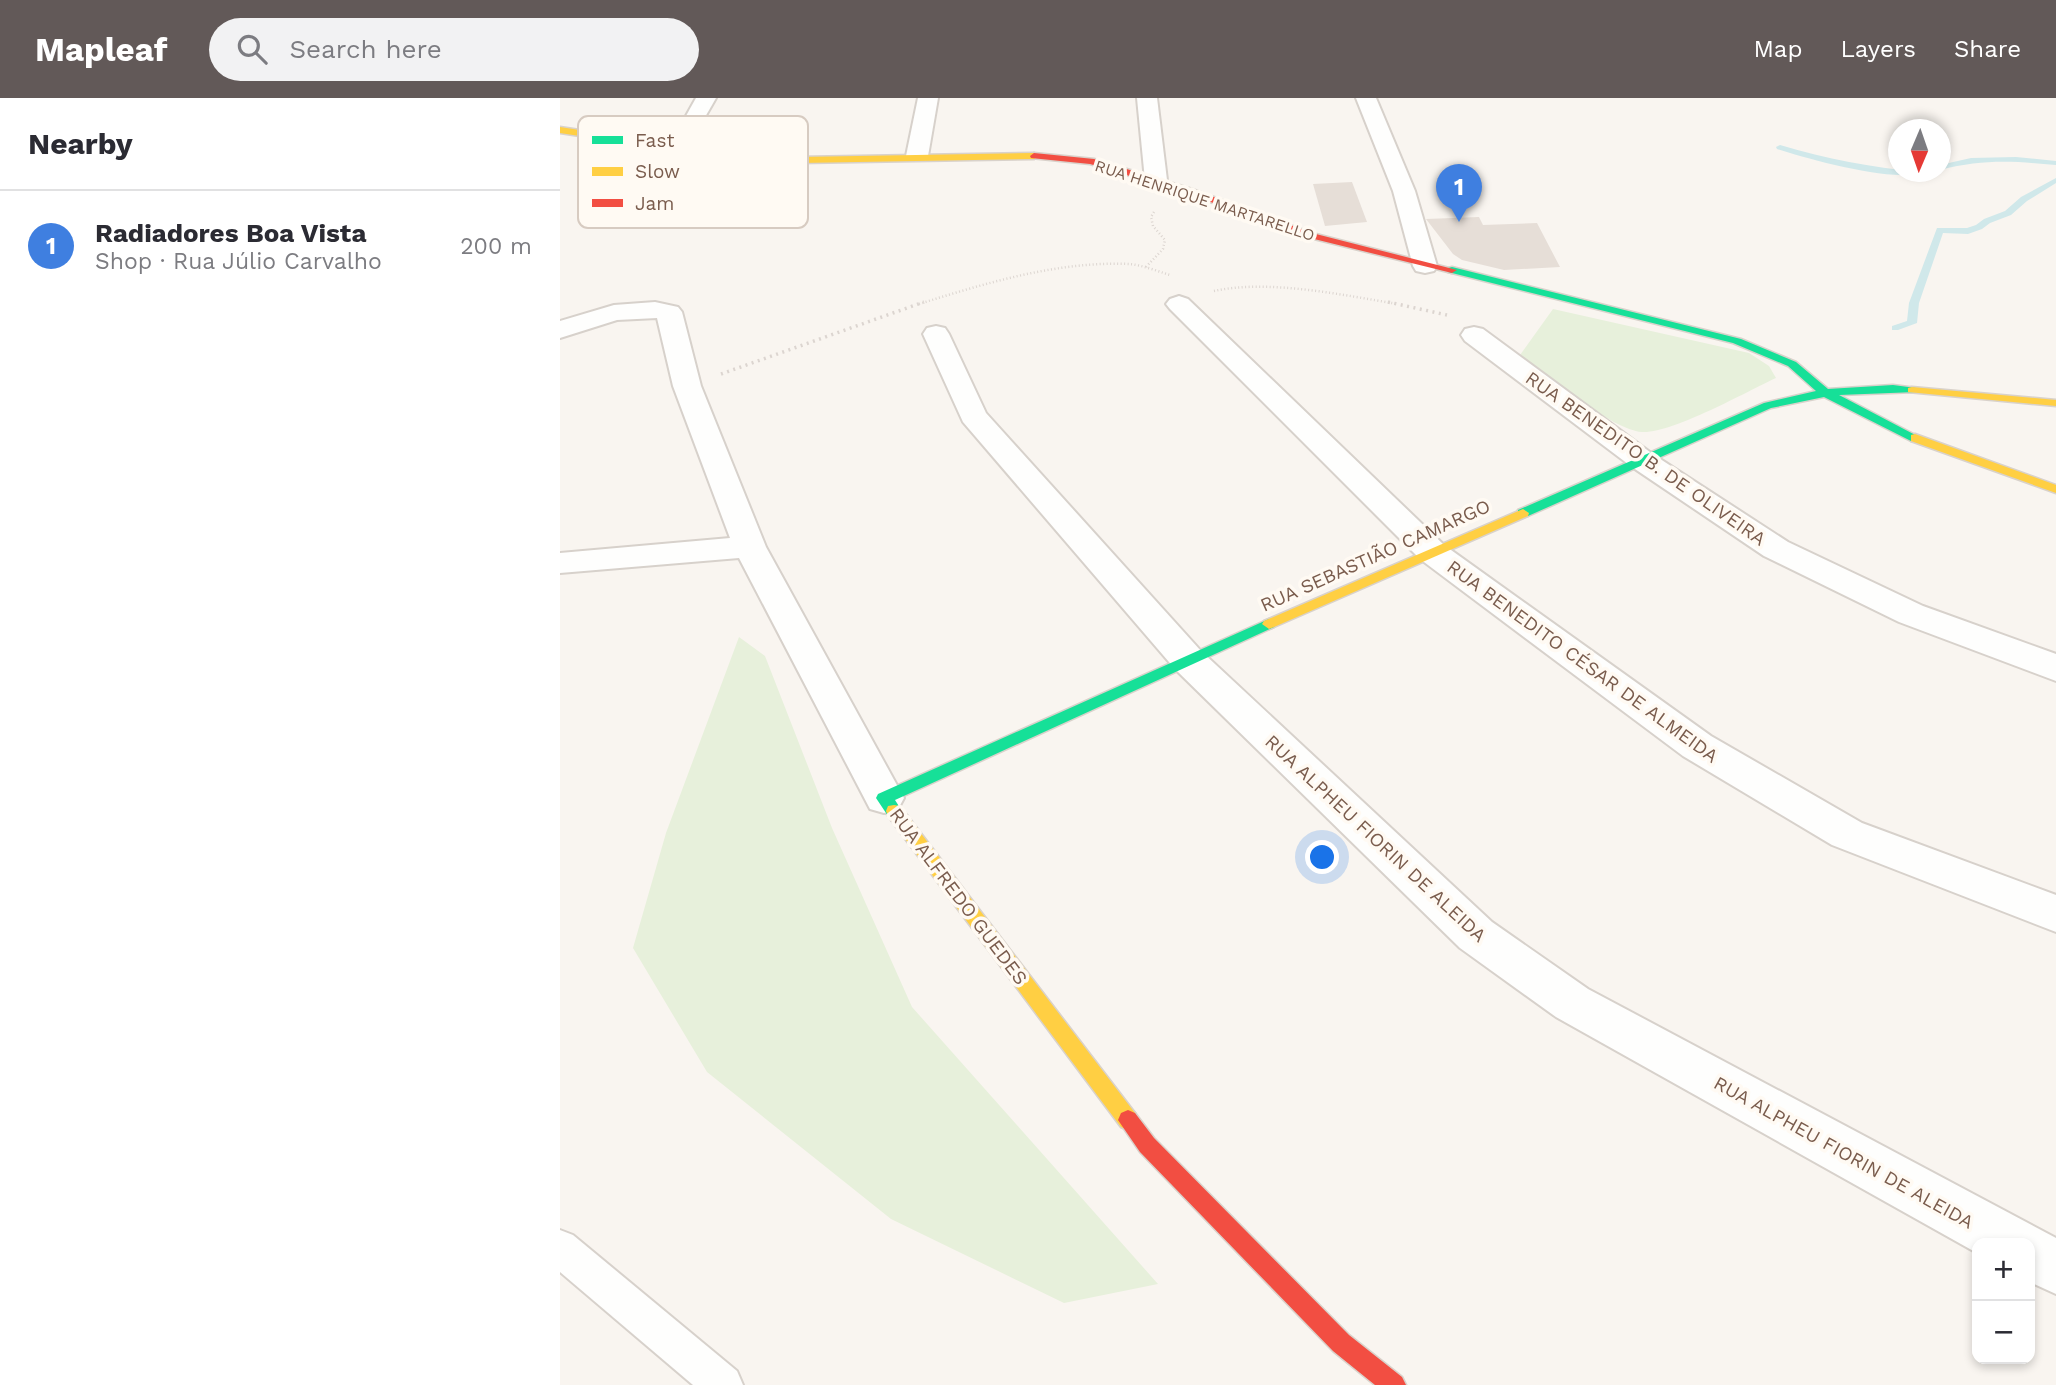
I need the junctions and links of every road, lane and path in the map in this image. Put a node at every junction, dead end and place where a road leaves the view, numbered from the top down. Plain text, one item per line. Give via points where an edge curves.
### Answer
1 (706, 98) edge
2 (928, 98) edge
3 (1147, 98) edge
4 (1366, 98) edge
5 (696, 116) edge
6 (560, 130) edge
7 (578, 133) edge
8 (917, 156) junction
9 (808, 160) edge
10 (1156, 180) junction
11 (1189, 191) junction
12 (1425, 266) junction
13 (1145, 267) junction
14 (1179, 304) junction
15 (560, 330) edge
16 (936, 334) dead end
17 (1474, 335) joint
18 (687, 386) junction
19 (1825, 393) junction
20 (2056, 403) edge
21 (1643, 461) junction
22 (2056, 489) edge
23 (750, 547) junction
24 (1432, 552) junction
25 (560, 563) edge
26 (1188, 660) junction
27 (2056, 668) edge
28 (884, 798) junction
29 (2056, 914) edge
30 (2003, 1238) edge
31 (560, 1248) edge
32 (2035, 1256) edge
33 (2056, 1267) edge
34 (723, 1385) edge
35 (1394, 1385) edge

1 - 5 street
2 - 8 street
3 - 10 street
4 - 12 street via 1404,191
6 - 7 street, RUA HENRIQUE MARTARELLO
8 - 9 street, RUA HENRIQUE MARTARELLO
8 - 10 street, RUA HENRIQUE MARTARELLO via 1020,155 1091,161
10 - 11 street, RUA HENRIQUE MARTARELLO
11 - 12 street, RUA HENRIQUE MARTARELLO via 1309,235
11 - 13 path via 1152,213 1153,226 1165,240 1163,249
12 - 19 street, RUA HENRIQUE MARTARELLO via 1737,341 1792,364
13 - 14 path via 1173,277 1179,285
13 - 18 path via 1111,263 1053,269 996,282 902,307
14 - 17 path via 1234,286 1290,288 1441,314 1466,322
14 - 24 street, RUA BENEDITO CÉSAR DE ALMEIDA
15 - 18 street, RUA ALFREDO GUEDES via 626,309 653,307 669,312
16 - 26 street, RUA ALPHEU FIORIN DE ALEIDA via 973,416
17 - 21 street, RUA BENEDITO B. DE OLIVEIRA
18 - 23 street, RUA ALFREDO GUEDES
19 - 20 street, RUA SEBASTIÃO CAMARGO via 1893,388
19 - 21 street, RUA SEBASTIÃO CAMARGO via 1768,405
19 - 22 street, RUA HENRIQUE MARTARELLO via 1919,440
21 - 24 street, RUA SEBASTIÃO CAMARGO
21 - 27 street, RUA BENEDITO B. DE OLIVEIRA via 1776,549 1911,614
23 - 25 street
23 - 28 street, RUA ALFREDO GUEDES
24 - 26 street, RUA SEBASTIÃO CAMARGO
24 - 29 street, RUA BENEDITO CÉSAR DE ALMEIDA via 1697,746 1847,834
26 - 28 street, RUA SEBASTIÃO CAMARGO
26 - 30 street, RUA ALPHEU FIORIN DE ALEIDA via 1476,935 1572,1003
28 - 35 street, RUA ALFREDO GUEDES via 1147,1145 1341,1343
31 - 34 lane
32 - 33 street

